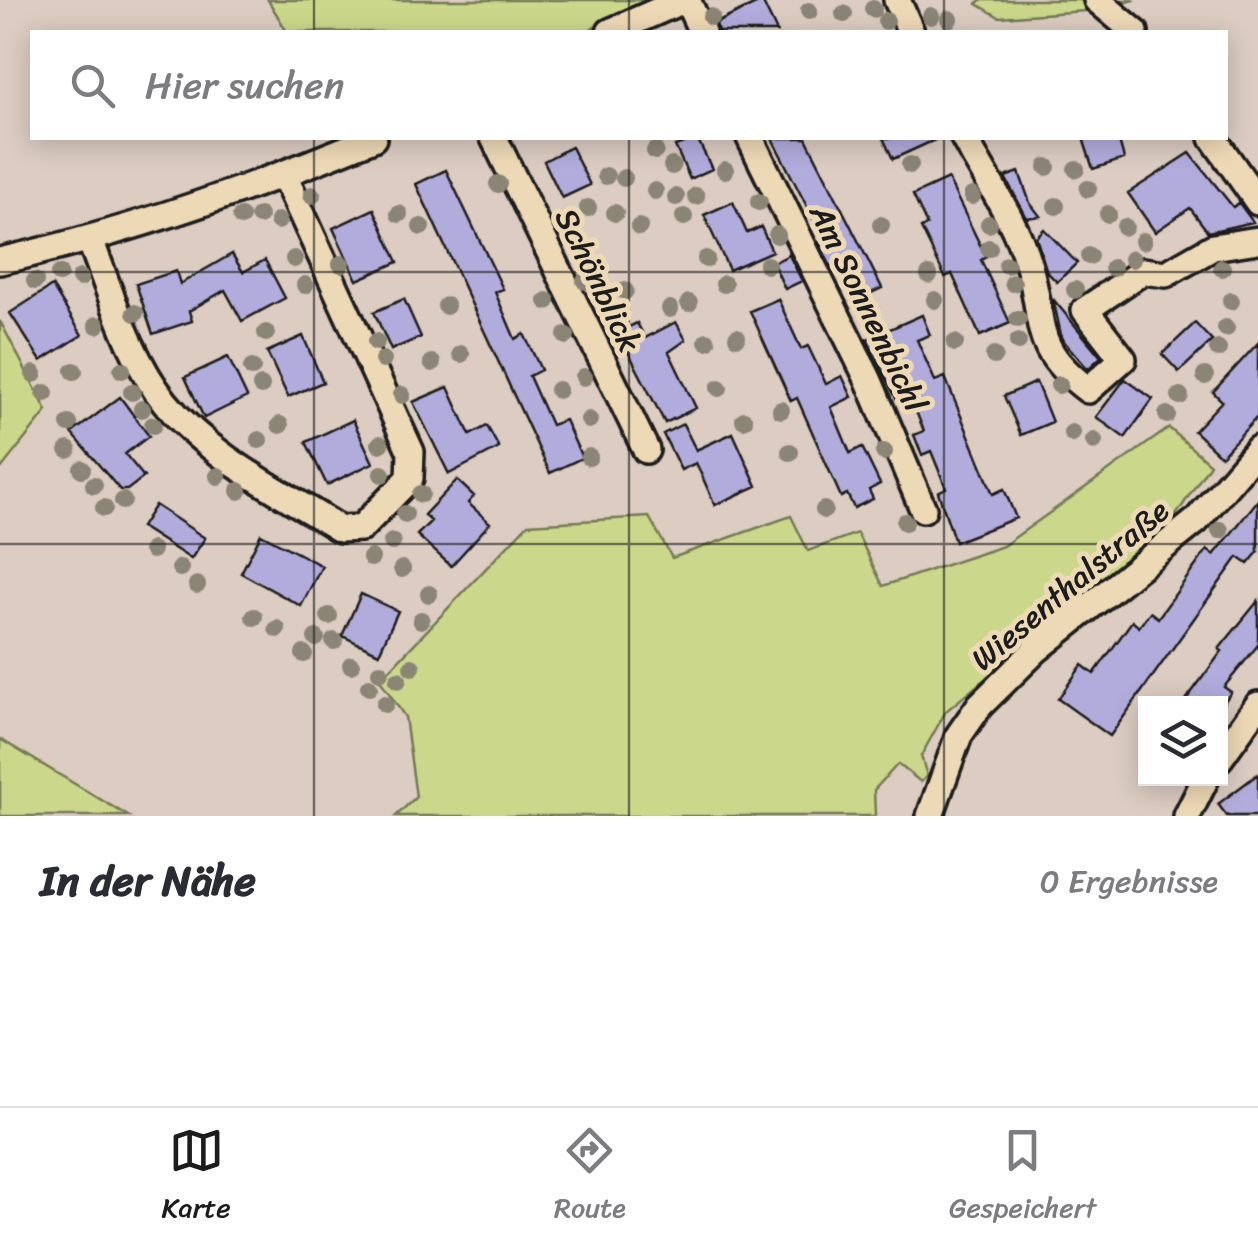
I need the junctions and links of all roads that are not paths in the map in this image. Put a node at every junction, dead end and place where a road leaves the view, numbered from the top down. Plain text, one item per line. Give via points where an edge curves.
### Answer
1 (685, 0) edge
2 (897, 0) edge
3 (1097, 0) edge
4 (615, 30) edge
5 (701, 30) edge
6 (909, 30) edge
7 (1133, 30) edge
8 (368, 140) edge
9 (495, 140) edge
10 (751, 140) edge
11 (965, 140) edge
12 (1214, 140) edge
13 (284, 175) junction
14 (1258, 202) edge
15 (90, 240) junction
16 (1258, 240) edge
17 (0, 260) edge
18 (1258, 448) edge
19 (646, 450) dead end
20 (923, 509) dead end
21 (1258, 706) edge
22 (1228, 747) edge
23 (1202, 786) edge
24 (930, 816) edge
25 (1187, 816) edge

1 - 4 street
1 - 5 street
2 - 6 street
3 - 7 street
8 - 13 street
9 - 19 street, Schönblick
10 - 20 street, Am Sonnenbichl via 882,408
11 - 16 street via 1028,262 1040,336 1064,372 1088,390 1123,359 1085,310 1143,272 1166,274 1213,247
12 - 14 street
13 - 15 street
13 - 15 street via 411,452 410,478 361,528 340,528 204,443 163,400
15 - 17 street
18 - 24 street, Wiesenthalstraße via 1196,522 995,688 964,727
21 - 22 street
23 - 25 street

